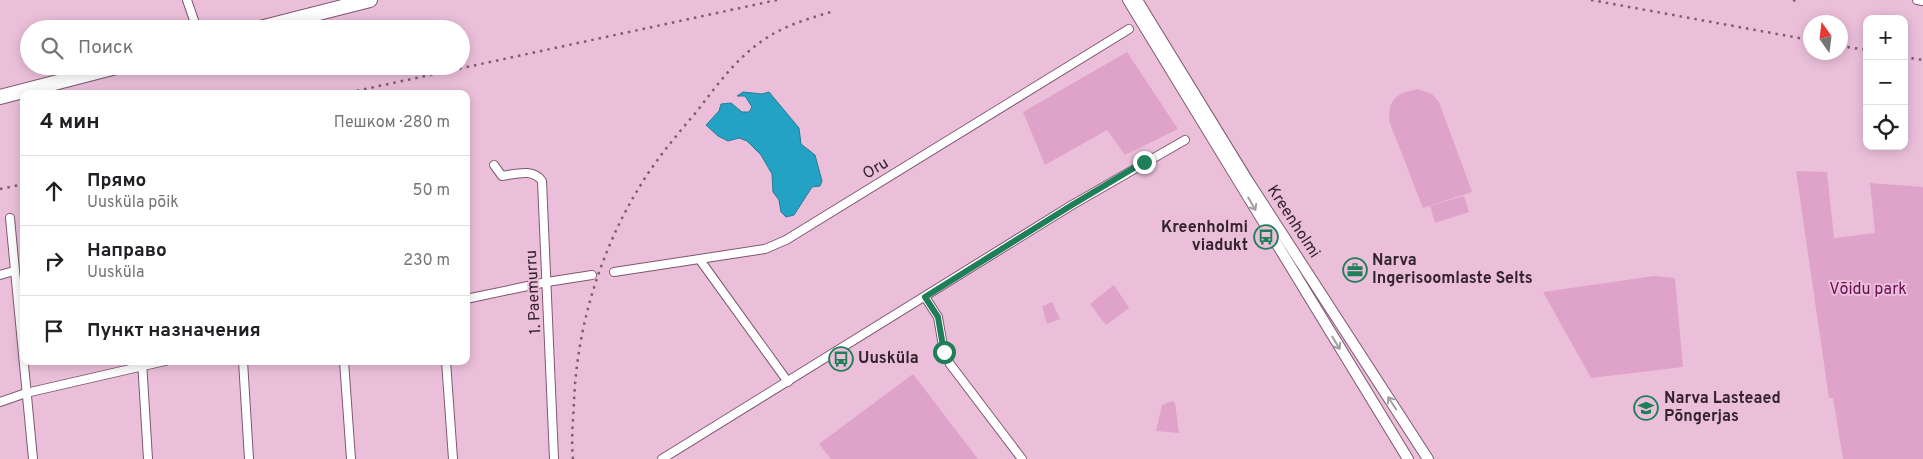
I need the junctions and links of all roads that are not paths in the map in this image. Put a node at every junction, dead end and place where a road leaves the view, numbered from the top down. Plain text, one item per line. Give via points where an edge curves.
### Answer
1 (187, 0) edge
2 (370, 0) edge
3 (1128, 0) edge
4 (1137, 0) edge
5 (1917, 0) edge
6 (1923, 1) edge
7 (194, 20) edge
8 (291, 20) edge
9 (1129, 29) dead end
10 (1175, 71) junction
11 (85, 75) edge
12 (27, 90) edge
13 (20, 92) edge
14 (0, 97) edge
15 (1185, 140) dead end
16 (494, 165) dead end
17 (10, 218) dead end
18 (700, 260) junction
19 (14, 271) junction
20 (614, 272) dead end
21 (0, 274) edge
22 (592, 275) dead end
23 (547, 282) junction
24 (925, 297) junction
25 (470, 298) edge
26 (20, 332) edge
27 (23, 365) edge
28 (138, 365) edge
29 (142, 365) edge
30 (243, 365) edge
31 (344, 365) edge
32 (446, 365) edge
33 (788, 382) junction
34 (26, 393) junction
35 (0, 402) edge
36 (1404, 421) junction
37 (1390, 430) junction
38 (33, 459) edge
39 (148, 459) edge
40 (249, 459) edge
41 (351, 459) edge
42 (452, 459) edge
43 (554, 459) edge
44 (662, 459) edge
45 (1022, 459) edge
46 (1408, 459) edge
47 (1428, 459) edge

1 - 7 street
2 - 8 highway
3 - 10 main road, Kreenholmi
4 - 10 main road, Kreenholmi
5 - 6 street
9 - 18 street, Oru via 786,240 765,249
36 -> 10 main road, Kreenholmi
10 -> 37 main road, Kreenholmi
11 - 12 highway
13 - 14 highway
15 - 24 street via 1072,205
16 - 23 street, 1. Paemurru via 502,176 530,173 538,175 542,181
17 - 19 street
18 - 20 street, Oru
18 - 33 street
19 - 21 street
19 - 26 street
22 - 23 street
23 - 25 street
23 - 43 street, 1. Paemurru
24 - 33 street
24 - 45 street via 938,317 944,352 950,364
27 - 34 street
28 - 34 street
29 - 39 street
30 - 40 street
31 - 41 street
32 - 42 street
33 - 44 street
34 - 35 street
34 - 38 street
36 - 37 main road
36 - 47 main road, Kreenholmi
37 - 46 main road, Kreenholmi

